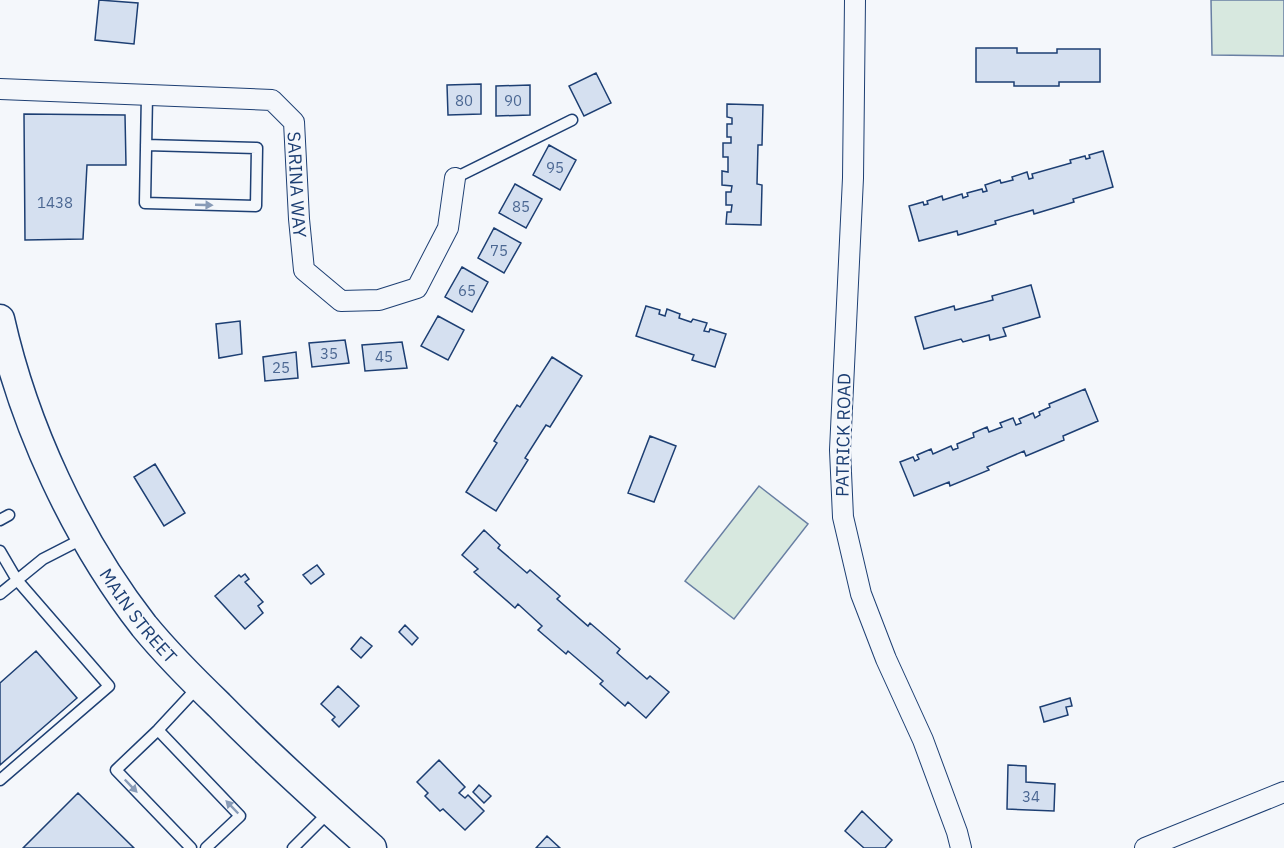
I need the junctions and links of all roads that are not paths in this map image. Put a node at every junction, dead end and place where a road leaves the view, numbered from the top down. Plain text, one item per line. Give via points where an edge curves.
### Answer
1 (855, 0) edge
2 (0, 89) edge
3 (147, 95) junction
4 (572, 120) dead end
5 (146, 145) junction
6 (455, 178) joint
7 (0, 319) edge
8 (87, 537) junction
9 (0, 551) edge
10 (17, 580) junction
11 (0, 594) edge
12 (200, 686) junction
13 (158, 730) junction
14 (0, 780) edge
15 (1284, 792) edge
16 (330, 811) junction
17 (191, 848) edge
18 (206, 848) edge
19 (293, 848) edge
20 (372, 848) edge
21 (961, 848) edge
22 (1145, 848) edge

1 - 21 street, PATRICK ROAD via 853,178 840,450 843,517 861,594 923,740
2 - 3 street, SARINA WAY
3 - 5 lane
3 - 6 street, SARINA WAY via 272,100 294,122 304,270 341,301 380,300 417,288 448,228
4 - 6 lane
5 -> 5 lane via 145,203 256,206 257,148
7 - 8 main road, MAIN STREET via 29,419
8 - 10 lane via 43,559
8 - 12 main road, MAIN STREET via 144,626
9 - 10 lane
10 - 11 lane
10 - 14 lane via 109,686
12 - 13 lane
12 - 16 main road, MAIN STREET
13 -> 17 lane via 116,770
18 -> 13 lane via 240,816
15 - 22 street
16 - 19 lane
16 - 20 main road, MAIN STREET

